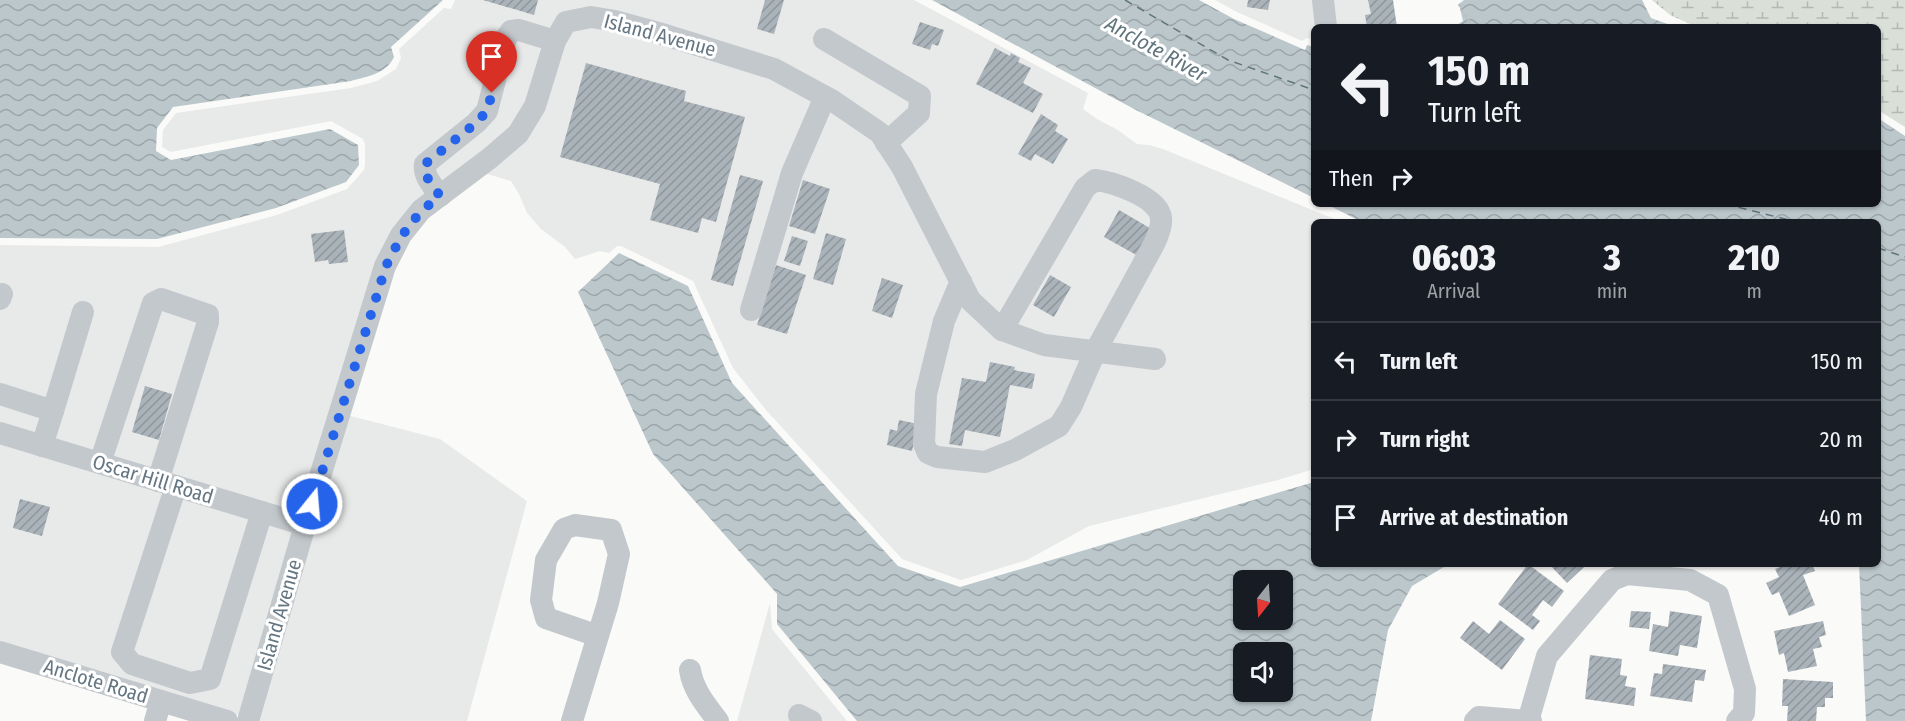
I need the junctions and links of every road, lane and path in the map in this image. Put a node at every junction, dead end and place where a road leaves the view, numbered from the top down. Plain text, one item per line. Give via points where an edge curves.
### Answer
1 (1323, 0) edge
2 (1459, 4) dead end
3 (1326, 24) edge
4 (1471, 24) edge
5 (824, 39) dead end
6 (555, 41) junction
7 (825, 97) junction
8 (886, 143) junction
9 (440, 196) junction
10 (961, 281) junction
11 (751, 310) dead end
12 (83, 312) dead end
13 (1002, 330) junction
14 (1095, 352) junction
15 (1155, 359) dead end
16 (0, 394) edge
17 (53, 411) junction
18 (0, 433) edge
19 (42, 446) junction
20 (100, 463) junction
21 (167, 483) junction
22 (262, 512) junction
23 (305, 525) junction
24 (598, 636) junction
25 (0, 652) edge
26 (690, 670) dead end
27 (158, 711) edge
28 (227, 721) edge
29 (248, 721) edge
30 (572, 721) edge
31 (718, 721) edge
32 (1475, 721) edge
33 (1530, 721) edge
34 (1737, 721) edge

1 - 3 street
2 - 4 path
5 - 8 street via 920,96 919,113
6 - 7 street, Island Avenue via 566,22 591,17 615,21 774,69
6 - 9 street, Island Avenue via 535,106 518,134
6 - 9 street via 511,31 487,111 425,164 427,177
7 - 8 street, Island Avenue via 879,132
7 - 11 street via 792,173
8 - 10 street, Island Avenue via 902,166
9 - 23 street, Island Avenue via 421,210 401,235 386,266
10 - 13 street, Island Avenue via 970,300
10 - 14 street via 944,321 926,394 924,444 928,453 985,462 1059,426
12 - 17 street
13 - 14 street, Island Avenue via 1044,345
13 - 14 street via 1085,188 1095,180 1106,181 1147,198 1162,218 1161,230
14 - 15 street, Island Avenue
16 - 17 street
17 - 19 street
18 - 19 street, Oscar Hill Road
19 - 20 street, Oscar Hill Road
20 - 21 street, Oscar Hill Road
20 - 21 street via 153,303 161,299 208,315 173,434
21 - 22 street, Oscar Hill Road
21 - 22 street via 122,652 132,664 190,683 210,679
22 - 23 street, Oscar Hill Road
23 - 29 street, Island Avenue
24 - 24 street via 546,618 541,600 546,560 564,529 574,525 611,530 619,554
24 - 30 street
25 - 27 street, Anclote Road
26 - 31 street via 697,693
27 - 28 street, Anclote Road
32 - 33 street via 1479,717
33 - 34 street via 1547,656 1612,580 1627,574 1690,580 1718,595 1745,689 1744,713

